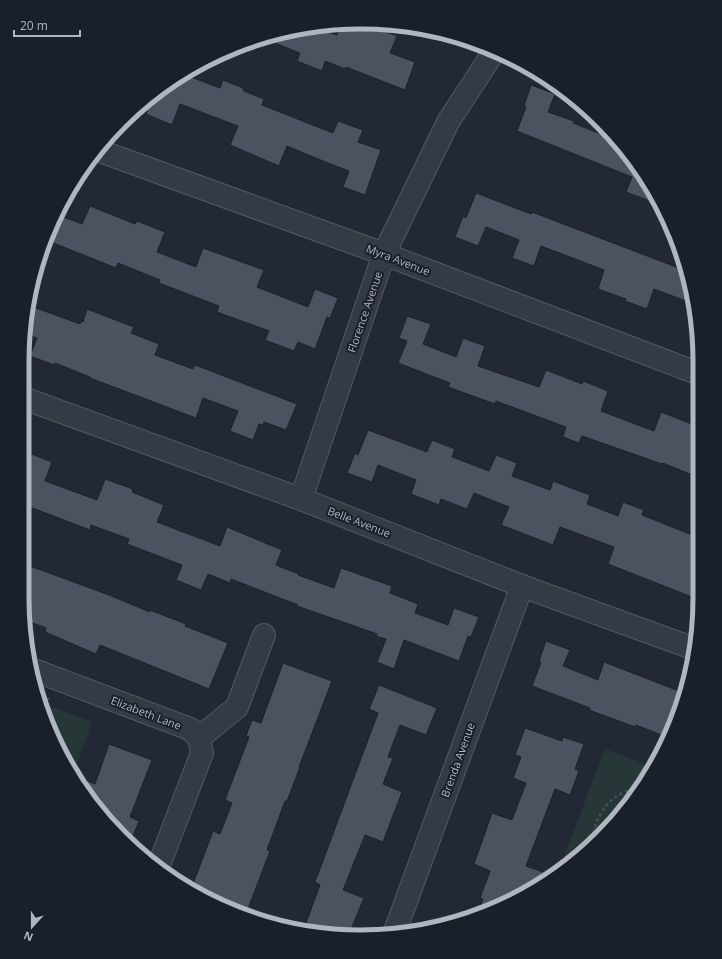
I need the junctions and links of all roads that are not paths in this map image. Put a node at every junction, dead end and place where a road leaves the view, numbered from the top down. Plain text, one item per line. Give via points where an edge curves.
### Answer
1 (491, 56) edge
2 (103, 152) edge
3 (384, 254) junction
4 (693, 371) edge
5 (29, 400) edge
6 (301, 499) junction
7 (522, 586) junction
8 (264, 635) dead end
9 (689, 647) edge
10 (37, 671) edge
11 (199, 738) junction
12 (160, 862) edge
13 (396, 928) edge

1 - 3 street, Florence Avenue via 448,122
2 - 3 street, Myra Avenue
3 - 4 street, Myra Avenue
3 - 6 street, Florence Avenue
5 - 6 street, Belle Avenue
6 - 7 street, Belle Avenue
7 - 9 street, Belle Avenue
7 - 13 street, Brenda Avenue
8 - 11 street via 237,708
10 - 11 street, Elizabeth Lane via 190,729
11 - 12 street via 202,753

